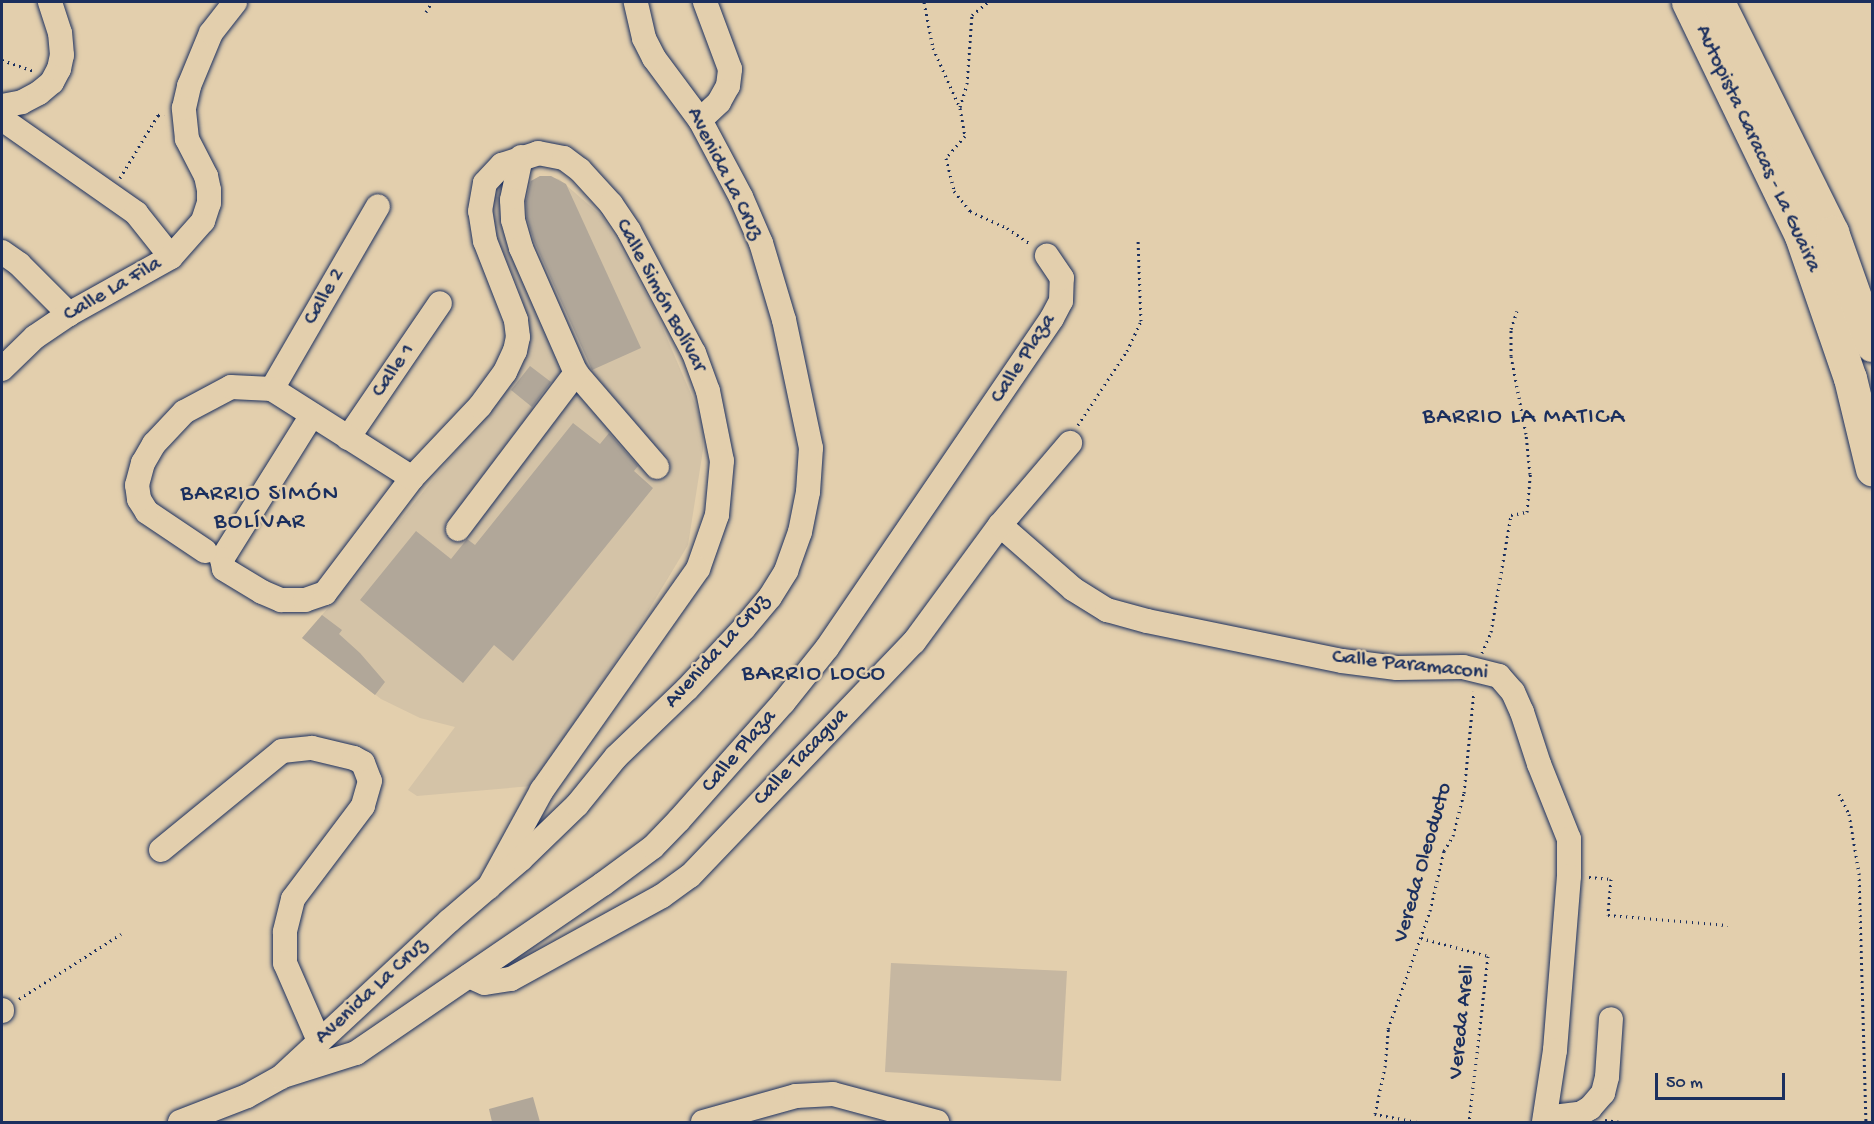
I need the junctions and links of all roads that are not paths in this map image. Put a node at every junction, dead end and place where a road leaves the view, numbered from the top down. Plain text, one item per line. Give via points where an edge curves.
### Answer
1 (50, 2) edge
2 (235, 2) edge
3 (636, 2) edge
4 (705, 2) edge
5 (1688, 2) edge
6 (1718, 2) edge
7 (2, 105) edge
8 (2, 119) edge
9 (700, 120) junction
10 (521, 157) junction
11 (378, 206) dead end
12 (2, 252) edge
13 (1047, 256) road end
14 (171, 257) junction
15 (440, 303) dead end
16 (69, 314) junction
17 (1872, 345) edge
18 (2, 369) edge
19 (576, 373) junction
20 (273, 389) junction
21 (312, 415) junction
22 (348, 438) junction
23 (1070, 443) road end
24 (657, 466) dead end
25 (1872, 469) edge
26 (412, 478) junction
27 (1000, 525) junction
28 (458, 529) dead end
29 (213, 555) junction
30 (161, 850) dead end
31 (489, 886) junction
32 (469, 976) junction
33 (1611, 1019) dead end
34 (319, 1041) junction
35 (281, 1077) junction
36 (1544, 1120) edge
37 (186, 1122) edge
38 (703, 1122) edge
39 (937, 1122) edge

1 - 7 street via 62,55 54,78 22,102
2 - 14 street, Calle La Fila via 211,33 189,86 184,108 187,139 206,176 209,203 203,221
3 - 9 street, Avenida La Cruz via 644,38 654,58
4 - 9 street via 730,69 728,86 719,102
5 - 25 highway, Autopista Caracas - La Guaira via 1801,236 1850,378
6 - 17 highway, Autopista Caracas - La Guaira via 1832,232
8 - 14 street via 136,213
9 - 31 street, Avenida La Cruz via 761,243 786,331 811,448 800,532 781,580 744,628 616,757 577,805
10 - 19 street via 512,200 513,220 521,248
10 - 26 street, Calle Simón Bolívar via 502,165 485,183 480,211 485,241 516,320 515,351 480,406
10 - 31 street, Calle Simón Bolívar via 538,153 564,159 588,179 629,231 694,353 708,391 722,461 717,515 698,569 542,790
11 - 20 street, Calle 2
12 - 16 street
13 - 32 street, Calle Plaza via 1062,278 1061,301 1052,318 813,666 653,847
14 - 16 street, Calle La Fila
15 - 22 street, Calle 1
16 - 18 street, Calle La Fila via 35,337
19 - 24 street
19 - 28 street
20 - 21 street
20 - 29 street via 231,387 184,412 154,444 143,463 137,485 147,513
21 - 22 street
21 - 29 street
22 - 26 street
23 - 27 street, Calle Tacagua
26 - 29 street, Calle Simón Bolívar via 325,593 304,600 282,600 224,569
27 - 32 street, Calle Tacagua via 914,642 690,876 662,896 511,979 485,983
27 - 36 street, Calle Paramaconi via 1073,590 1107,610 1352,663 1476,669 1499,676 1514,692 1569,839 1555,1050
30 - 34 street via 282,751 312,748 363,763 370,781 363,806 292,899 285,932 285,963
31 - 34 street, Avenida La Cruz
32 - 35 street, Calle Plaza via 356,1053
33 - 36 street via 1603,1093 1580,1114
34 - 35 street, Avenida La Cruz
35 - 37 street, Avenida La Cruz
38 - 39 street via 796,1096 823,1095 853,1098

